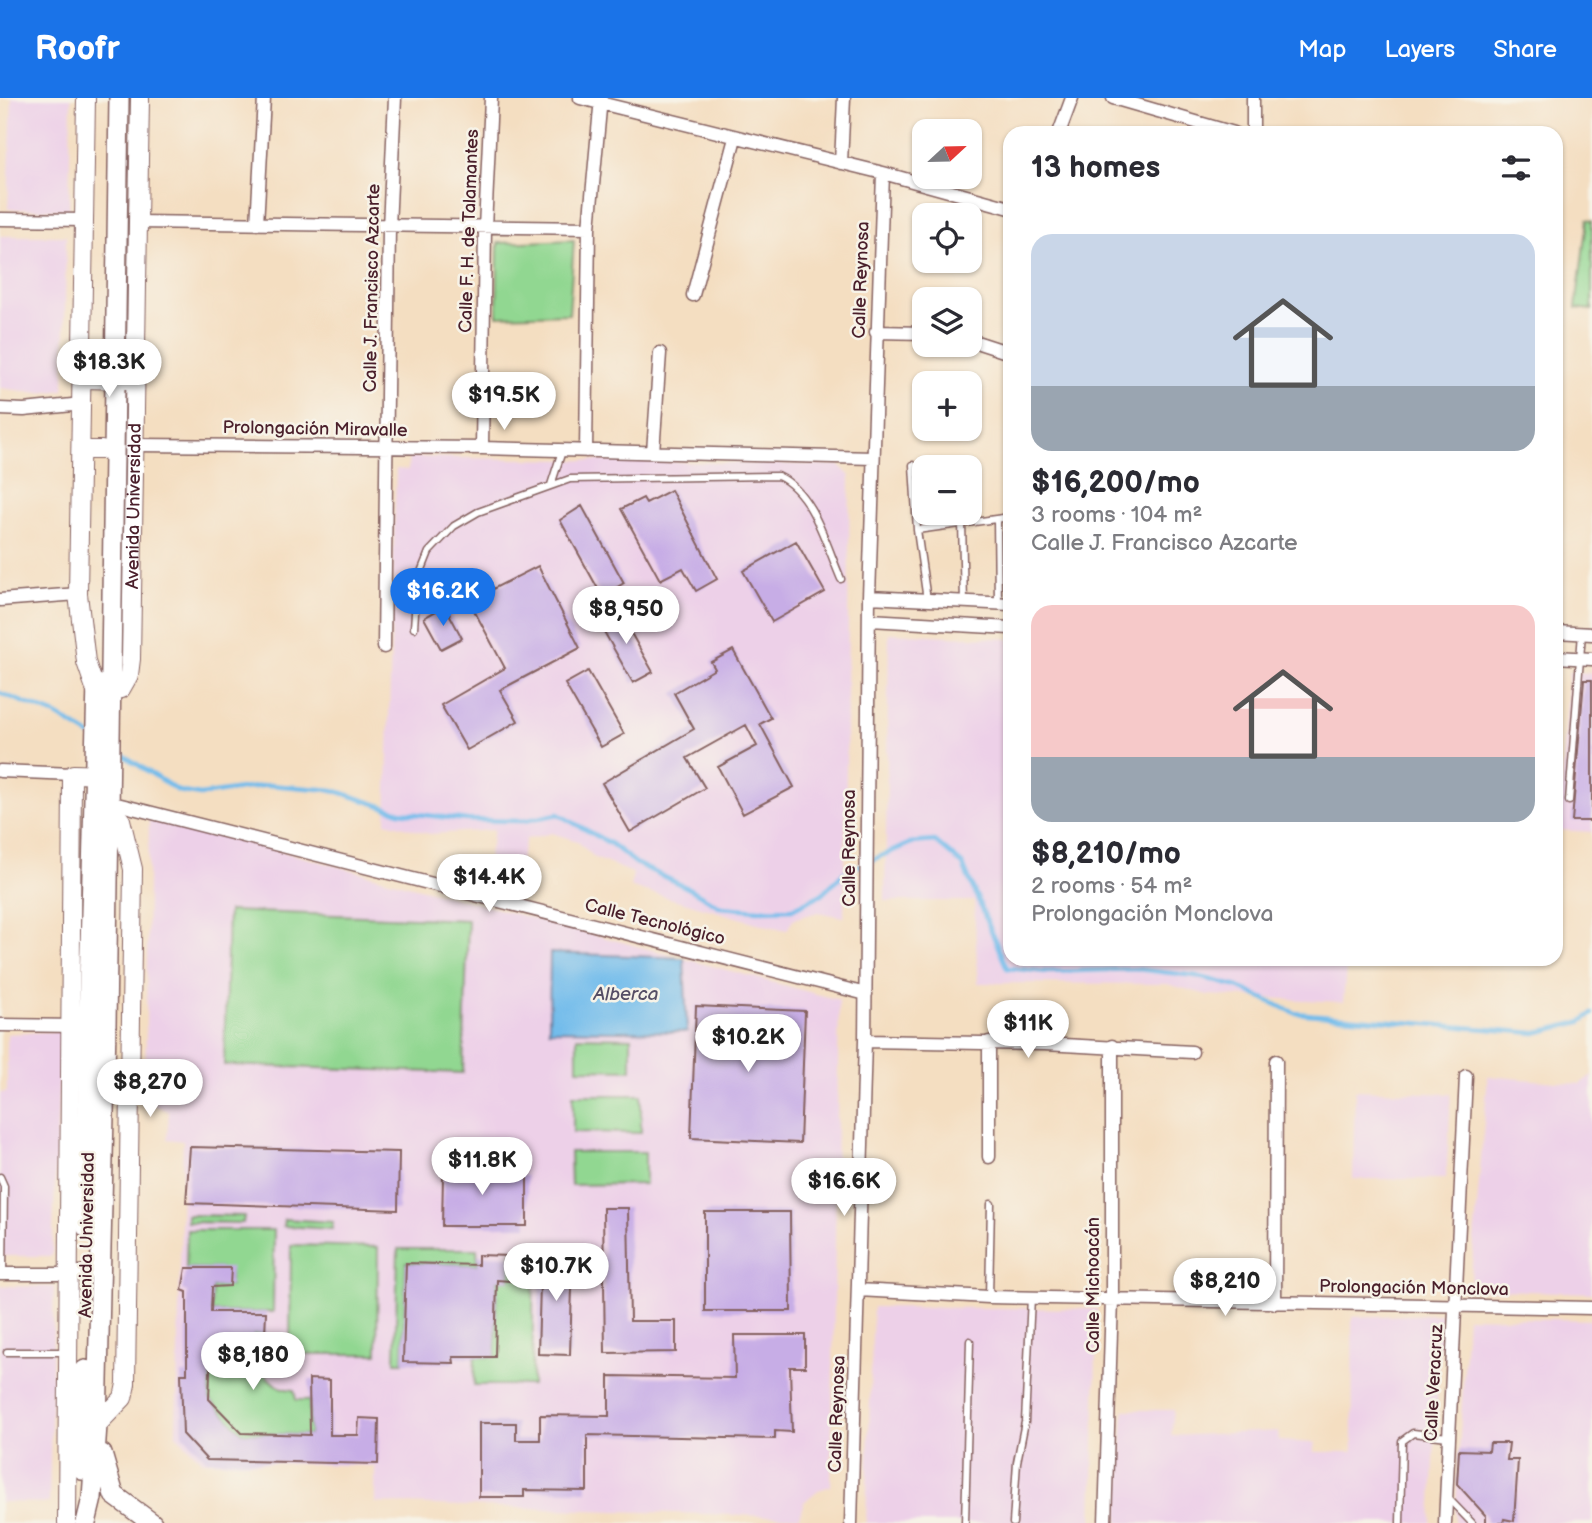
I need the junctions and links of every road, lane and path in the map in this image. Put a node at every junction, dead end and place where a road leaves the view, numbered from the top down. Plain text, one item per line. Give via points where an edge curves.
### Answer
1 (86, 98) edge
2 (106, 98) edge
3 (119, 98) edge
4 (140, 98) edge
5 (264, 98) edge
6 (395, 98) edge
7 (491, 98) edge
8 (580, 98) edge
9 (844, 98) edge
10 (1072, 98) edge
11 (1113, 98) edge
12 (1253, 98) edge
13 (601, 101) edge
14 (1062, 126) edge
15 (1210, 126) edge
16 (1253, 126) edge
17 (734, 138) junction
18 (841, 163) junction
19 (883, 173) junction
20 (1003, 206) edge
21 (0, 219) edge
22 (85, 219) junction
23 (138, 222) junction
24 (257, 224) junction
25 (389, 226) junction
26 (485, 228) junction
27 (589, 228) junction
28 (693, 295) dead end
29 (876, 332) junction
30 (912, 333) edge
31 (982, 344) edge
32 (1003, 351) edge
33 (660, 353) dead end
34 (82, 379) junction
35 (108, 380) junction
36 (137, 380) junction
37 (82, 404) junction
38 (0, 409) edge
39 (135, 445) junction
40 (387, 447) junction
41 (482, 448) junction
42 (80, 450) junction
43 (102, 450) junction
44 (562, 450) junction
45 (586, 451) junction
46 (653, 452) junction
47 (873, 458) junction
48 (551, 485) junction
49 (1003, 518) edge
50 (997, 519) junction
51 (982, 521) edge
52 (917, 525) edge
53 (949, 525) edge
54 (962, 525) edge
55 (917, 530) junction
56 (841, 579) dead end
57 (1003, 591) edge
58 (78, 594) junction
59 (869, 597) junction
60 (0, 600) edge
61 (927, 600) junction
62 (964, 602) junction
63 (1003, 603) edge
64 (870, 620) junction
65 (414, 628) dead end
66 (1003, 628) edge
67 (1563, 632) edge
68 (1587, 634) edge
69 (384, 647) dead end
70 (1563, 657) edge
71 (1585, 659) edge
72 (104, 694) junction
73 (103, 767) junction
74 (0, 771) edge
75 (73, 774) junction
76 (1569, 802) dead end
77 (110, 805) junction
78 (866, 994) junction
79 (0, 1025) edge
80 (88, 1026) junction
81 (865, 1041) junction
82 (989, 1042) junction
83 (1112, 1046) junction
84 (1192, 1052) dead end
85 (1276, 1061) dead end
86 (1466, 1076) dead end
87 (116, 1127) junction
88 (989, 1157) dead end
89 (0, 1177) edge
90 (991, 1205) dead end
91 (2, 1241) edge
92 (85, 1271) junction
93 (1, 1273) edge
94 (858, 1290) junction
95 (989, 1297) junction
96 (1031, 1297) junction
97 (1112, 1298) junction
98 (1275, 1303) junction
99 (1455, 1306) junction
100 (1591, 1306) edge
101 (970, 1341) dead end
102 (6, 1352) dead end
103 (69, 1352) junction
104 (97, 1425) junction
105 (1448, 1437) junction
106 (1445, 1495) junction
107 (67, 1523) edge
108 (85, 1523) edge
109 (152, 1523) edge
110 (851, 1523) edge
111 (965, 1523) edge
112 (1013, 1523) edge
113 (1105, 1523) edge
114 (1400, 1523) edge
115 (1445, 1523) edge
116 (1472, 1523) edge

1 - 22 street, Avenida Universidad
2 - 35 main road, Avenida Universidad
3 - 35 main road, Avenida Universidad
4 - 23 street, Avenida Universidad
5 - 24 street
6 - 25 street, Calle J. Francisco Azcarte
7 - 26 street, Calle F. H. de Talamantes
8 - 13 street
9 - 18 street
10 - 14 street
11 - 15 street
12 - 16 street
13 - 17 street
13 - 27 street
17 - 18 street
17 - 28 street
18 - 19 street
19 - 20 street
19 - 29 street, Calle Reynosa
21 - 22 street
22 - 34 street, Avenida Universidad
23 - 24 street
23 - 36 street, Avenida Universidad
24 - 25 street
25 - 26 street
25 - 40 street, Calle J. Francisco Azcarte
26 - 27 street
26 - 41 street, Calle F. H. de Talamantes
27 - 45 street
29 - 30 street
29 - 47 street, Calle Reynosa
31 - 32 street
33 - 46 street
34 - 35 street
34 - 37 street, Avenida Universidad
35 - 36 street
35 - 43 main road, Avenida Universidad
35 - 72 main road, Avenida Universidad
36 - 39 street, Avenida Universidad
37 - 38 street
37 - 42 street, Avenida Universidad
39 - 40 street, Prolongación Miravalle
39 - 72 street, Avenida Universidad via 131,659 121,689
40 - 41 street, Prolongación Miravalle
40 - 69 street, Calle J. Francisco Azcarte
41 - 44 street, Prolongación Miravalle
42 - 43 street
42 - 58 street, Avenida Universidad
43 - 72 main road, Avenida Universidad
44 - 45 street, Prolongación Miravalle
44 - 48 lane
45 - 46 street, Prolongación Miravalle
46 - 47 street, Prolongación Miravalle
47 - 59 street, Calle Reynosa
48 - 56 lane via 588,477 778,476 792,482 802,494
48 - 65 lane via 454,526 429,552 417,582
49 - 50 lane
50 - 51 lane
50 - 57 lane
52 - 55 lane
53 - 55 lane
54 - 62 lane
55 - 61 lane
58 - 60 street
58 - 72 street, Avenida Universidad via 86,662
59 - 61 street
59 - 64 street, Calle Reynosa
61 - 62 street
62 - 63 street
64 - 66 street
64 - 78 street, Calle Reynosa
67 - 68 street
68 - 71 lane
70 - 71 street
71 - 76 lane
72 - 73 main road, Avenida Universidad
73 - 75 street
73 - 77 main road, Avenida Universidad
73 - 80 main road, Avenida Universidad
74 - 75 street
75 - 80 street, Avenida Universidad
77 - 78 street, Calle Tecnológico
77 - 80 main road, Avenida Universidad
77 - 87 street, Avenida Universidad via 121,820 133,869
78 - 81 street, Calle Reynosa
79 - 80 street
80 - 87 main road, Avenida Universidad
80 - 92 main road, Avenida Universidad
81 - 82 street
81 - 94 street, Calle Reynosa
82 - 83 street
82 - 88 street
83 - 84 street
83 - 97 street, Calle Michoacán
85 - 98 street
86 - 99 street, Calle Veracruz
87 - 92 main road, Avenida Universidad
87 - 104 street, Avenida Universidad via 126,1384 118,1404
89 - 91 lane via 5,1186
90 - 95 lane
91 - 93 lane
92 - 93 street
92 - 103 street, Avenida Universidad
92 - 104 main road, Avenida Universidad
92 - 108 main road, Avenida Universidad
94 - 95 street, Prolongación Monclova
94 - 110 street, Calle Reynosa
95 - 96 street, Prolongación Monclova
96 - 97 street, Prolongación Monclova
96 - 112 lane via 1025,1422
97 - 98 street, Prolongación Monclova
97 - 113 street, Calle Michoacán
98 - 99 street, Prolongación Monclova
99 - 100 street, Prolongación Monclova
99 - 105 street, Calle Veracruz
101 - 111 lane
102 - 103 lane
103 - 107 street, Avenida Universidad
104 - 108 main road, Avenida Universidad
104 - 109 main road via 114,1495
105 - 106 street, Calle Veracruz
105 - 114 lane via 1413,1433 1402,1441
106 - 115 street, Calle Veracruz
106 - 116 lane

